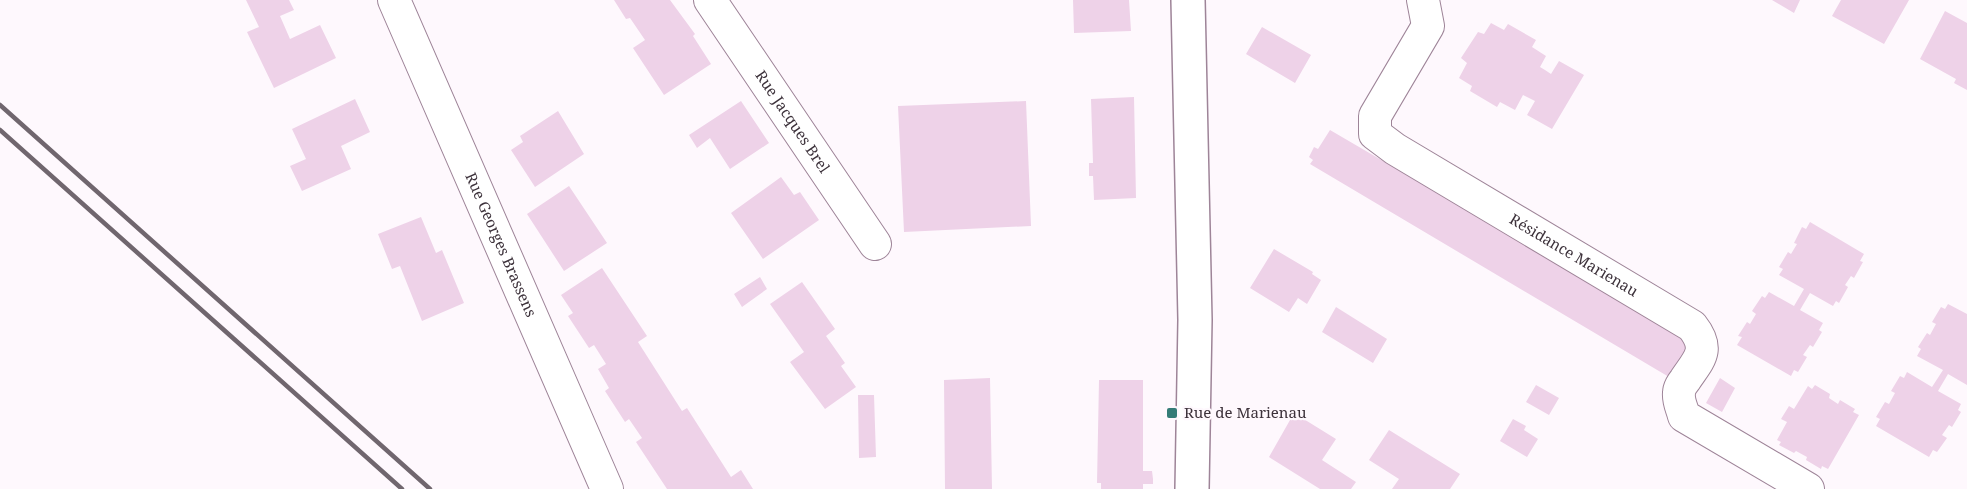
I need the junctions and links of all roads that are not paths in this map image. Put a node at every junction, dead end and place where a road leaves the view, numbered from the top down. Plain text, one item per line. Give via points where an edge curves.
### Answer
1 (394, 0) edge
2 (710, 0) edge
3 (1188, 0) edge
4 (1424, 0) edge
5 (875, 244) dead end
6 (607, 489) edge
7 (1192, 489) edge
8 (1808, 489) edge

1 - 6 street, Rue Georges Brassens
2 - 5 street, Rue Jacques Brel
3 - 7 street via 1195,320
4 - 8 street, Résidance Marienau via 1428,26 1375,116 1375,134 1692,326 1701,337 1703,348 1678,390 1684,416

